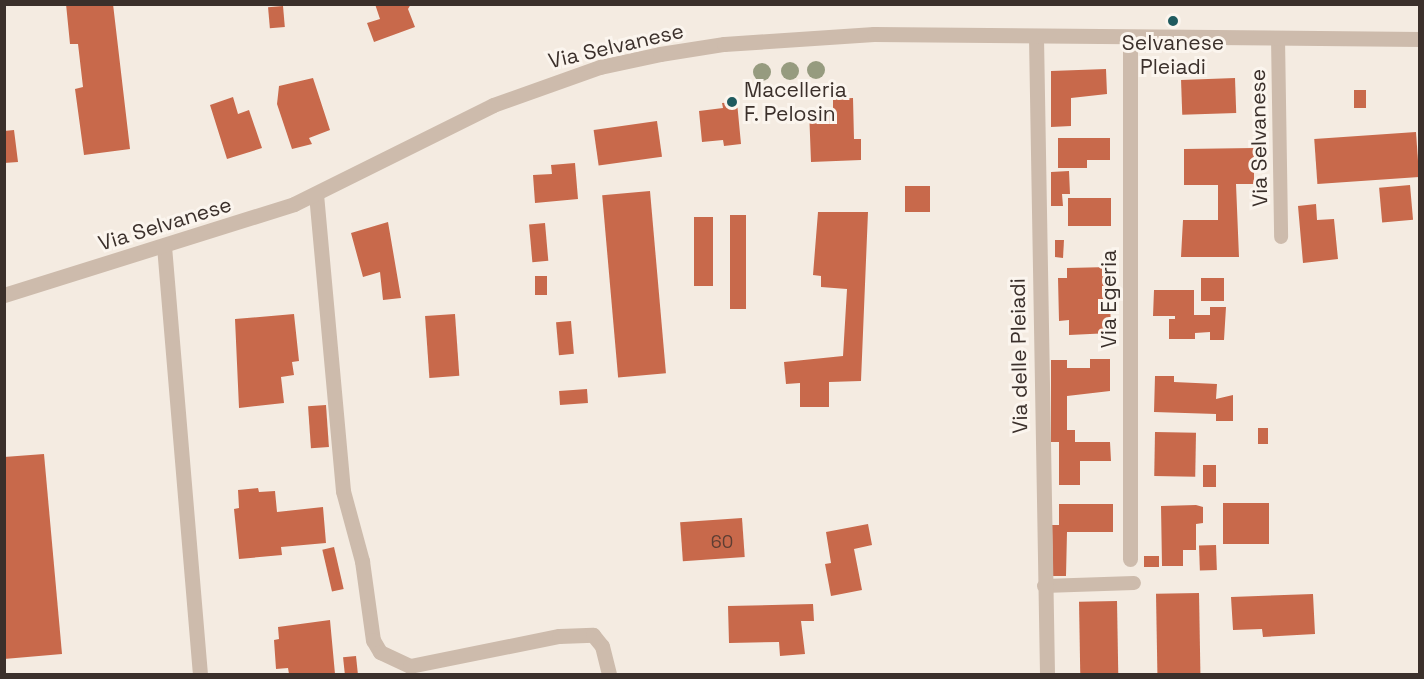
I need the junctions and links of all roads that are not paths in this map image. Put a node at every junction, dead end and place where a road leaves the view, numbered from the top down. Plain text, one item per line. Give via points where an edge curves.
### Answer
1 (1036, 37) junction
2 (1278, 38) junction
3 (1130, 39) junction
4 (1419, 39) edge
5 (316, 194) junction
6 (1281, 237) dead end
7 (164, 246) junction
8 (4, 295) edge
9 (1130, 559) dead end
10 (1134, 583) dead end
11 (1044, 586) junction
12 (200, 675) edge
13 (609, 675) edge
14 (1047, 675) edge

1 - 3 street, Via Selvanese
1 - 5 street, Via Selvanese via 874,34 724,45 660,54 590,70 493,105
1 - 11 street, Via delle Pleiadi
2 - 3 street, Via Selvanese
2 - 4 street, Via Selvanese
2 - 6 lane, Via Selvanese
3 - 9 street, Via Egeria
5 - 7 street, Via Selvanese
5 - 13 street via 343,491 362,561 373,640 380,652 410,666 549,638 592,635 602,646
7 - 8 street, Via Selvanese
7 - 12 street
10 - 11 lane
11 - 14 street, Via delle Pleiadi

